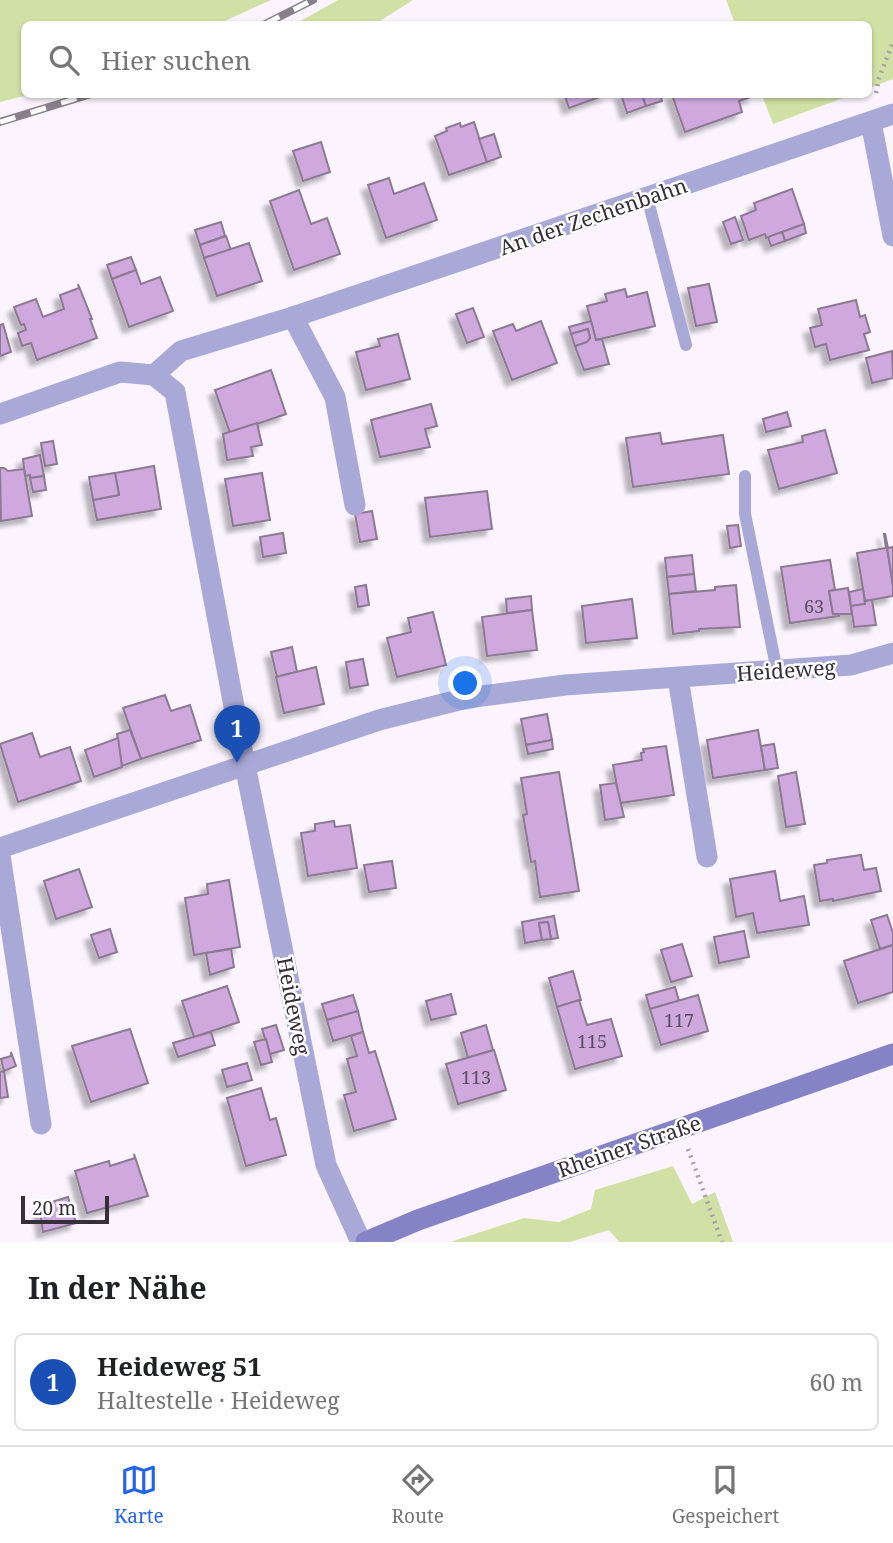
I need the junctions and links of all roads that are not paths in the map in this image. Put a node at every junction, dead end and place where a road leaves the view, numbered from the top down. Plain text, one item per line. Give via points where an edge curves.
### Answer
1 (893, 114) edge
2 (871, 122) junction
3 (647, 197) junction
4 (893, 236) edge
5 (293, 317) junction
6 (686, 345) dead end
7 (155, 375) junction
8 (0, 414) edge
9 (745, 476) dead end
10 (355, 505) dead end
11 (893, 653) edge
12 (777, 671) junction
13 (678, 678) junction
14 (245, 765) junction
15 (0, 848) edge
16 (0, 855) edge
17 (707, 857) dead end
18 (893, 1054) edge
19 (41, 1124) dead end
20 (364, 1242) edge

1 - 2 street, An der Zechenbahn
2 - 3 street, An der Zechenbahn
2 - 4 street
3 - 5 street, An der Zechenbahn
3 - 6 lane
5 - 7 street, An der Zechenbahn via 181,351
5 - 10 street via 335,397
7 - 8 street via 120,372
7 - 14 street, Heideweg via 175,392
9 - 12 lane via 745,514
11 - 12 street, Heideweg via 851,665
12 - 13 street, Heideweg
13 - 14 street, Heideweg via 565,685 467,698 379,720
13 - 17 street
14 - 15 street, Heideweg
14 - 20 street, Heideweg via 326,1165
16 - 19 street
18 - 20 main road, Rheiner Straße

